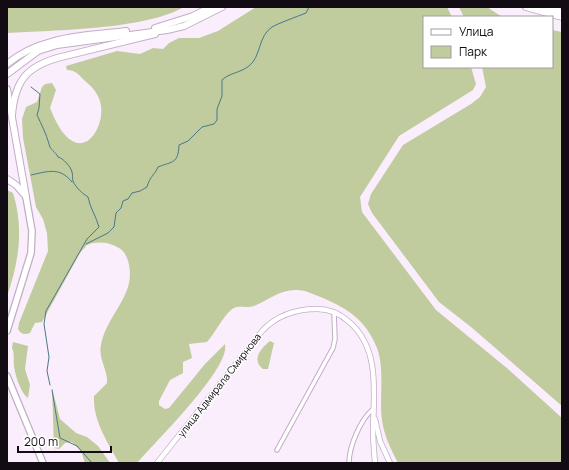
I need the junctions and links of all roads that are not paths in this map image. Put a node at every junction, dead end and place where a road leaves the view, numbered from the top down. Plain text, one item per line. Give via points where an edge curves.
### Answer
1 (212, 7) edge
2 (222, 7) edge
3 (526, 7) edge
4 (544, 7) edge
5 (562, 12) edge
6 (562, 17) edge
7 (167, 30) junction
8 (7, 64) edge
9 (7, 74) edge
10 (7, 89) edge
11 (12, 115) junction
12 (7, 179) edge
13 (26, 197) junction
14 (334, 312) junction
15 (7, 331) edge
16 (7, 376) edge
17 (373, 410) junction
18 (277, 450) dead end
19 (43, 463) edge
20 (157, 463) edge
21 (349, 463) edge
22 (375, 463) edge
23 (390, 463) edge

1 - 8 highway via 157,28 56,40 37,45
2 - 7 highway via 184,26
3 - 6 highway
4 - 5 highway
7 - 9 highway via 57,45 38,51
7 - 11 highway via 149,37 47,61 28,73 17,87
10 - 11 highway
11 - 13 highway
12 - 13 highway
13 - 15 main road via 32,231 31,253
14 - 17 street, улица Адмирала Смирнова via 354,325 368,347 373,373
14 - 18 street via 335,344
14 - 20 street, улица Адмирала Смирнова via 320,309 299,310 276,318 266,326
16 - 19 main road
17 - 21 street via 356,436 349,452
17 - 22 street, улица Адмирала Смирнова
17 - 23 street via 380,441

